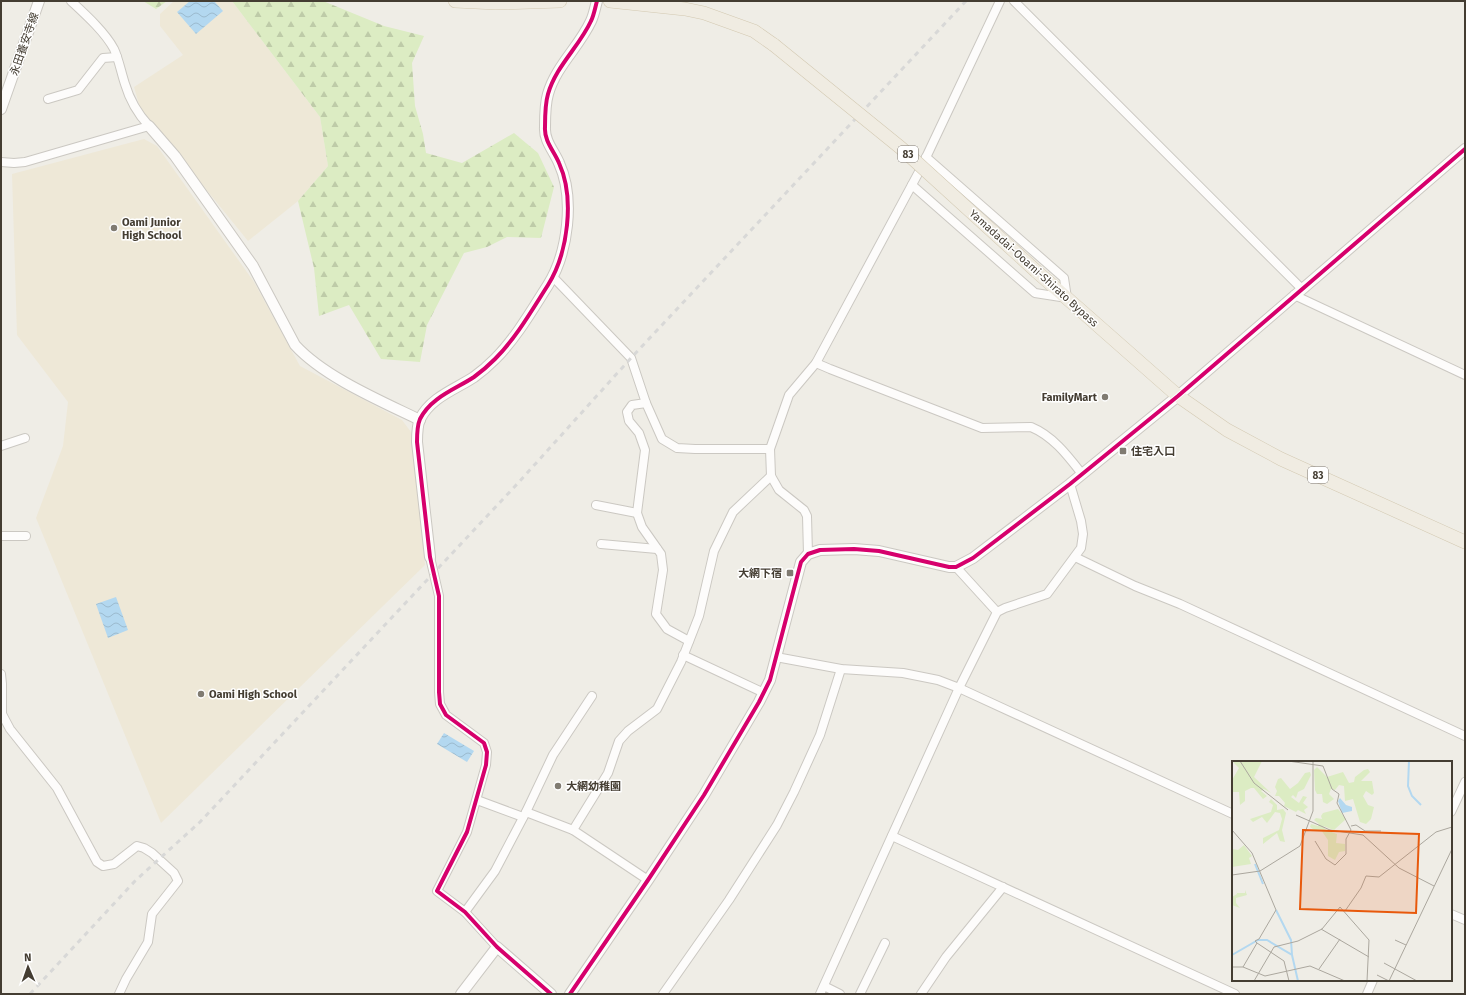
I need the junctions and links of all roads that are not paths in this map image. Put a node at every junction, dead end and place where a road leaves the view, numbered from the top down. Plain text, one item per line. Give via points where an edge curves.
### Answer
1 (39, 1) edge
2 (71, 1) edge
3 (455, 1) edge
4 (560, 1) edge
5 (597, 1) edge
6 (610, 1) edge
7 (1000, 1) edge
8 (1014, 1) edge
9 (117, 57) junction
10 (48, 99) dead end
11 (1, 109) edge
12 (149, 126) junction
13 (1465, 149) edge
14 (926, 157) junction
15 (1, 162) edge
16 (912, 185) junction
17 (552, 277) junction
18 (1302, 288) junction
19 (1294, 296) junction
20 (1066, 298) junction
21 (816, 363) junction
22 (1465, 375) edge
23 (1178, 396) junction
24 (646, 403) junction
25 (420, 420) junction
26 (25, 438) dead end
27 (1, 446) edge
28 (770, 449) junction
29 (1082, 474) junction
30 (771, 476) junction
31 (1070, 484) junction
32 (596, 505) dead end
33 (637, 512) junction
34 (1, 536) edge
35 (26, 536) dead end
36 (1465, 542) edge
37 (601, 544) dead end
38 (657, 549) junction
39 (808, 554) junction
40 (430, 557) joint
41 (1075, 557) junction
42 (956, 567) junction
43 (997, 612) junction
44 (689, 641) junction
45 (684, 655) junction
46 (776, 657) junction
47 (841, 669) junction
48 (1, 674) edge
49 (959, 688) junction
50 (764, 694) junction
51 (592, 696) dead end
52 (1465, 736) edge
53 (1465, 782) edge
54 (477, 800) junction
55 (1452, 810) edge
56 (1232, 814) edge
57 (524, 815) junction
58 (573, 830) junction
59 (892, 836) junction
60 (648, 880) junction
61 (1003, 887) junction
62 (465, 912) junction
63 (1452, 914) edge
64 (1465, 920) edge
65 (885, 943) dead end
66 (497, 947) junction
67 (1373, 981) edge
68 (822, 990) edge
69 (667, 993) edge
70 (119, 994) edge
71 (461, 994) edge
72 (551, 994) edge
73 (570, 994) edge
74 (840, 994) edge
75 (860, 994) edge
76 (921, 994) edge
77 (1235, 994) edge
78 (1367, 994) edge

1 - 11 street, 永田養安寺線
2 - 9 street via 91,20
3 - 4 main road
5 - 17 street via 592,21 558,72 548,94 544,129 548,144 559,163 567,191 564,246
6 - 20 main road, Yamadadai-Ooami-Shirato Bypass / 83, bridge via 685,9 754,31 901,148
7 - 14 street
8 - 18 street
9 - 10 street via 103,58 78,90
9 - 12 street via 136,111
12 - 15 street via 25,162
12 - 25 street via 175,156 253,266 302,352 372,398
13 - 18 street
14 - 16 street
14 - 20 street via 1064,278
16 - 20 street via 1035,293
16 - 21 street
17 - 24 street via 631,358
17 - 25 street via 512,339 495,359 475,376 434,402
18 - 19 street
19 - 22 street
19 - 23 street
20 - 23 main road, Yamadadai-Ooami-Shirato Bypass / 83
21 - 28 street via 789,395
21 - 29 street via 982,428 1031,427 1039,430 1061,448
23 - 29 street
23 - 36 main road, Yamadadai-Ooami-Shirato Bypass / 83 via 1227,430 1281,459
24 - 28 street via 662,439 677,448
24 - 33 street via 632,405 627,412 629,421 639,433 645,450
25 - 40 street via 417,442
26 - 27 street
28 - 30 street
29 - 31 street
30 - 39 street via 779,490 804,510 807,516
30 - 44 street via 733,512 714,552 699,616
31 - 41 street via 1084,534 1081,548
31 - 42 street via 973,558
32 - 33 street
33 - 38 street via 642,527
34 - 35 street
37 - 38 street
38 - 44 street via 663,570 656,614 667,629
39 - 42 street via 820,550 879,551
39 - 46 street via 801,562
40 - 54 street via 439,596 440,704 446,715 484,743 487,752
41 - 43 street via 1046,594
41 - 52 street
42 - 43 street
43 - 49 street
44 - 45 street
45 - 50 street
45 - 58 street via 657,709 619,741 608,773
46 - 47 street
46 - 50 street
47 - 49 street via 903,673 938,680
47 - 69 street via 820,734 777,825
48 - 70 street via 2,714 10,729 57,788 97,862 103,866 114,864 136,846 144,848 174,873 178,881 152,914 148,942
49 - 56 street
49 - 59 street
50 - 60 street via 704,795
51 - 57 street via 553,755
53 - 55 street
54 - 57 street
54 - 62 street via 467,832 437,891
57 - 58 street
57 - 62 street via 495,871
58 - 60 street
59 - 61 street
59 - 68 street
60 - 73 street
61 - 76 street via 946,957
61 - 77 street
62 - 66 street
63 - 64 street
65 - 75 street
66 - 71 street
66 - 72 street
67 - 78 street
68 - 74 street

